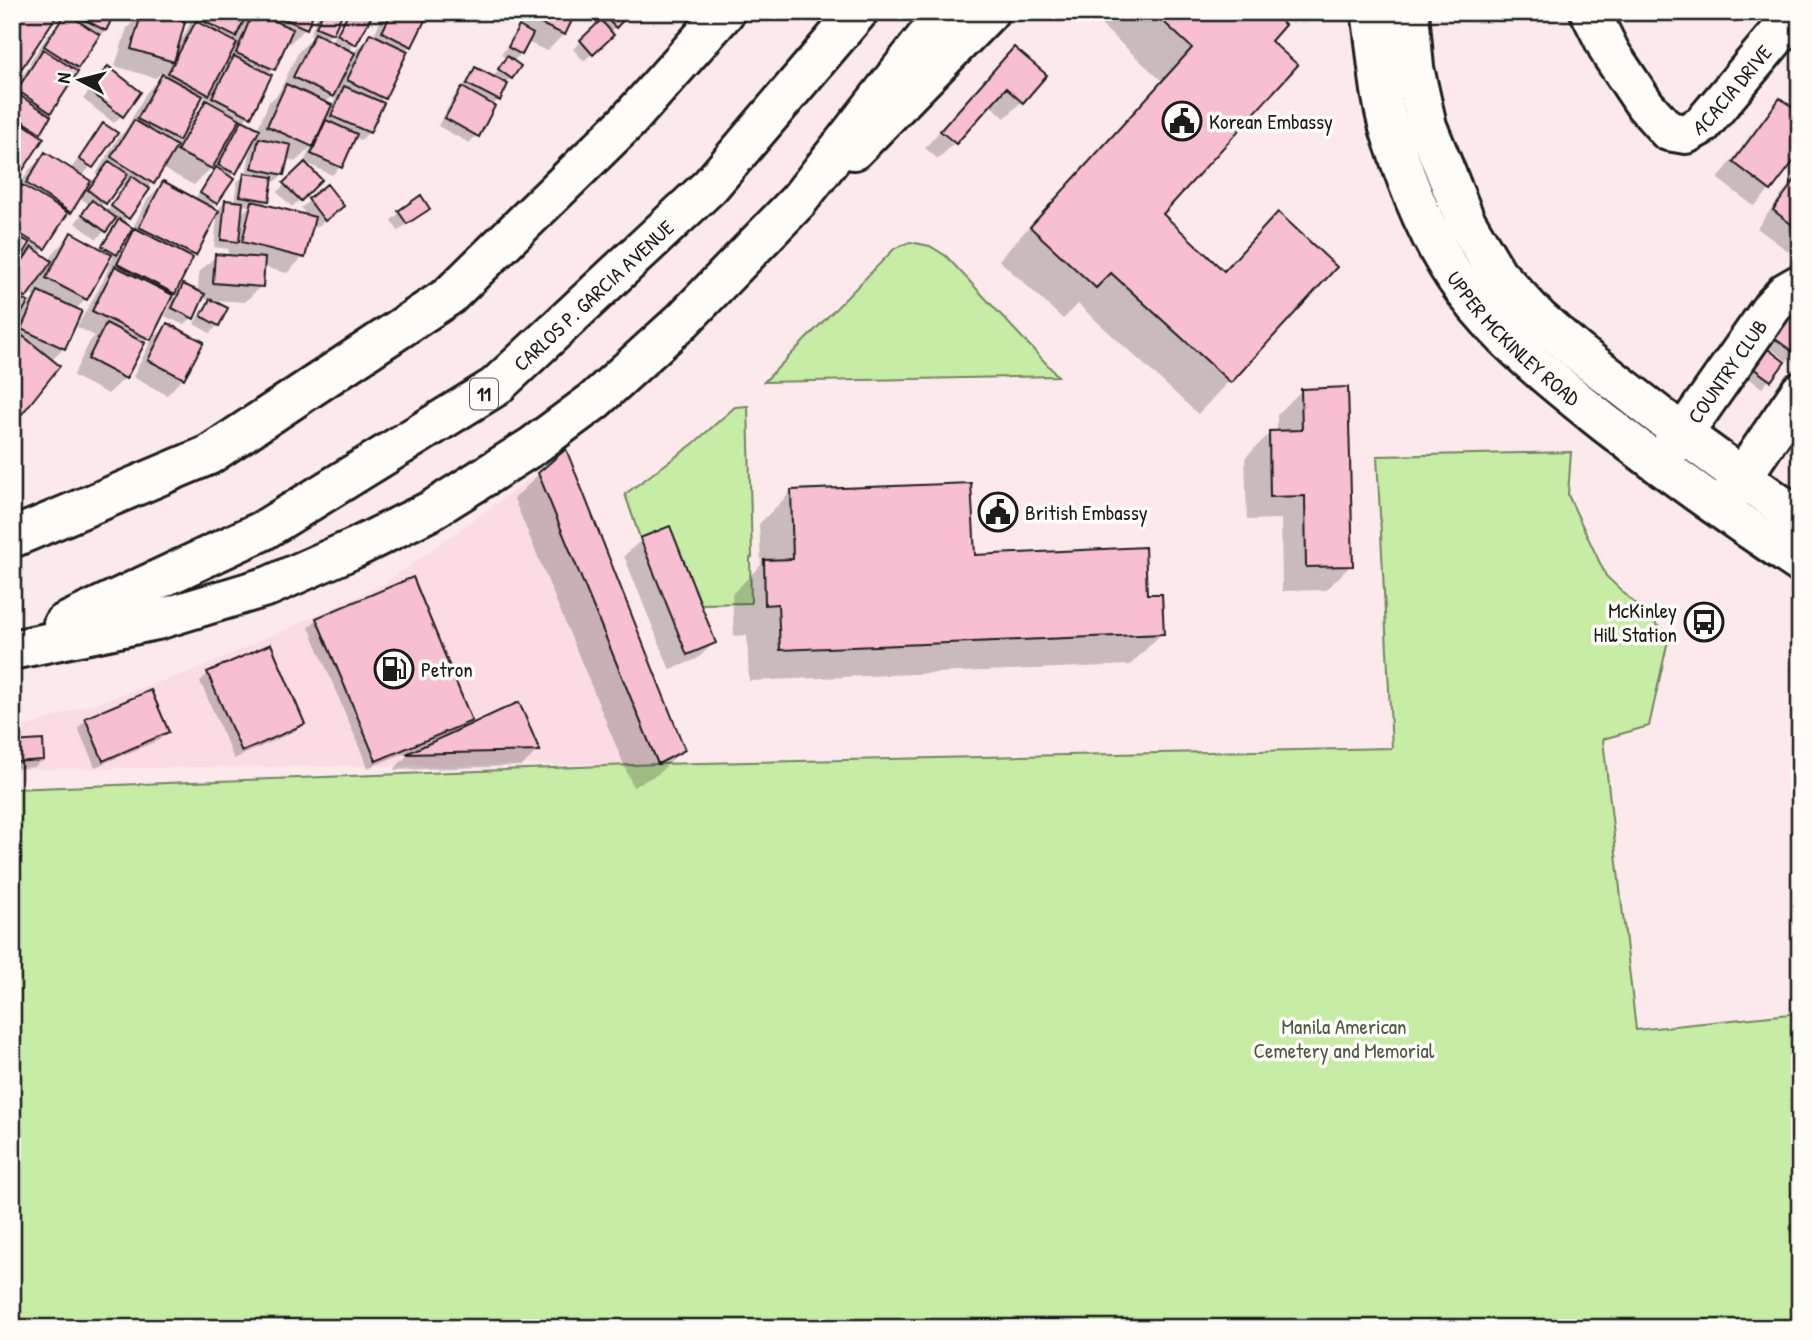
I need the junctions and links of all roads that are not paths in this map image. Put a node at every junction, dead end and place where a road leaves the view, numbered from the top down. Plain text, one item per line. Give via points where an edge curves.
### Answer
1 (725, 12) edge
2 (858, 12) edge
3 (946, 12) edge
4 (989, 12) edge
5 (1371, 12) edge
6 (1409, 12) edge
7 (1590, 12) edge
8 (1797, 12) edge
9 (798, 201) junction
10 (1800, 284) edge
11 (1800, 392) edge
12 (1683, 434) junction
13 (1657, 464) junction
14 (1742, 478) junction
15 (1720, 509) junction
16 (1800, 519) edge
17 (12, 538) edge
18 (1800, 563) edge
19 (12, 645) edge
20 (12, 650) edge

1 - 17 main road via 628,121 449,296 209,455
2 - 19 main road, CARLOS P. GARCIA AVENUE / 11 via 710,186 495,387 262,531
3 - 9 main road
4 - 9 main road via 867,138
5 - 13 main road, UPPER MCKINLEY ROAD via 1392,138 1448,267 1507,340
6 - 12 main road, UPPER MCKINLEY ROAD via 1414,68 1427,126 1465,220 1497,274 1561,339
7 - 8 main road, ACACIA DRIVE via 1645,106 1668,131 1686,134 1702,125
9 - 20 main road via 683,320 594,401 523,453 430,511 269,586 157,620
10 - 12 main road, COUNTRY CLUB via 1772,307
11 - 14 main road
12 - 13 main road, COUNTRY CLUB
12 - 14 main road, UPPER MCKINLEY ROAD
13 - 15 main road, UPPER MCKINLEY ROAD
14 - 15 main road
14 - 16 main road, UPPER MCKINLEY ROAD
15 - 18 main road, UPPER MCKINLEY ROAD

